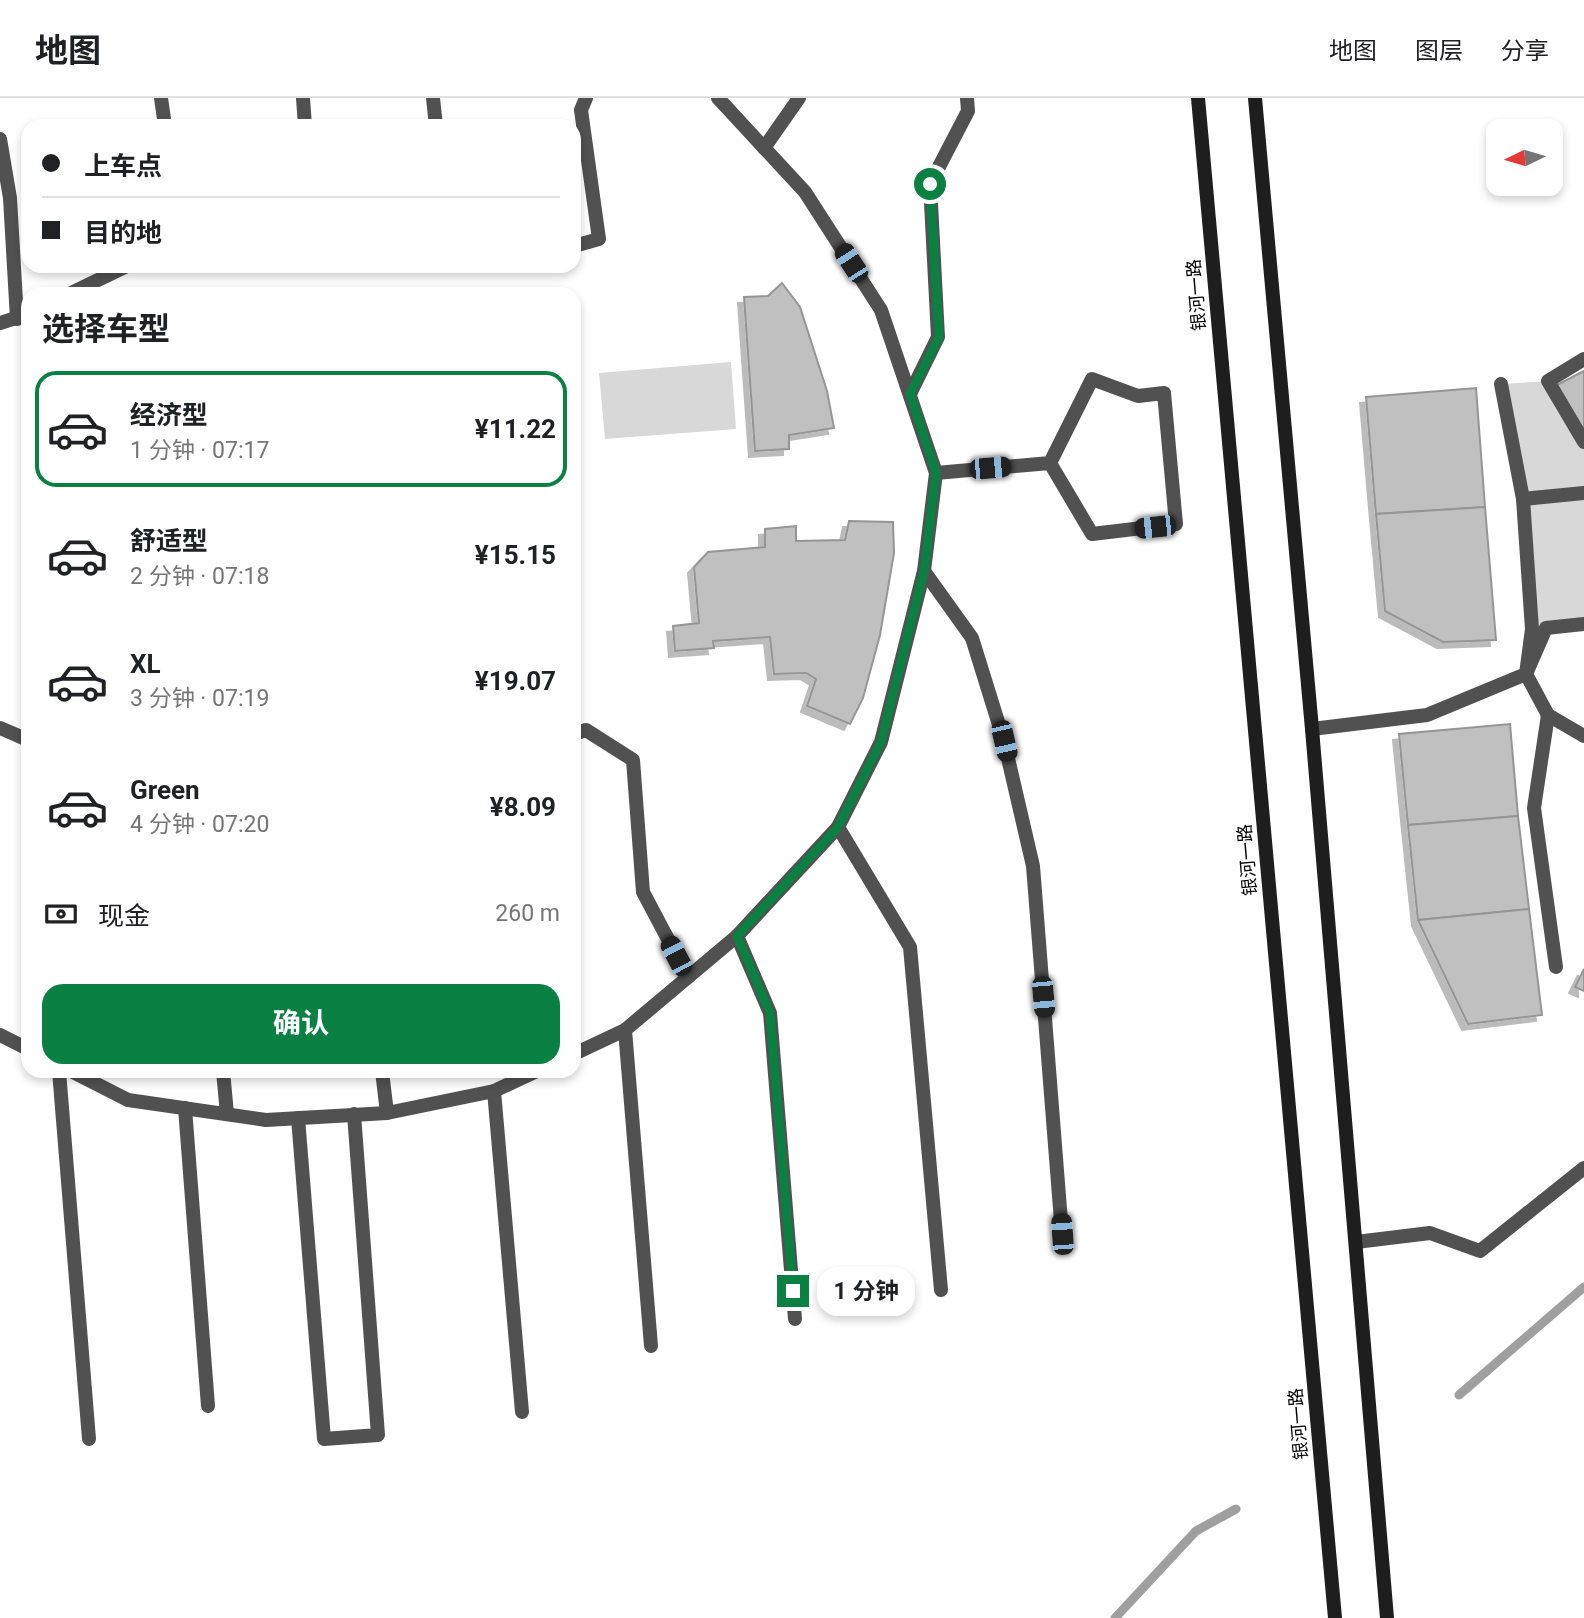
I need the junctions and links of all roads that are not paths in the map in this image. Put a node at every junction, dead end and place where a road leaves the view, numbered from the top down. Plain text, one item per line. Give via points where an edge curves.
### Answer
1 (160, 98) edge
2 (303, 98) edge
3 (433, 98) edge
4 (586, 98) edge
5 (718, 98) edge
6 (799, 98) edge
7 (967, 98) edge
8 (1198, 98) edge
9 (1255, 98) edge
10 (164, 119) edge
11 (304, 119) edge
12 (435, 119) edge
13 (0, 139) edge
14 (764, 148) junction
15 (581, 244) edge
16 (112, 273) edge
17 (84, 287) edge
18 (21, 298) edge
19 (21, 317) edge
20 (0, 323) edge
21 (1584, 359) edge
22 (1501, 384) dead end
23 (910, 394) junction
24 (1584, 442) edge
25 (1050, 463) junction
26 (936, 473) junction
27 (1584, 493) edge
28 (1523, 499) junction
29 (924, 571) junction
30 (1584, 624) edge
31 (1526, 674) junction
32 (1548, 715) junction
33 (0, 728) edge
34 (1312, 729) junction
35 (581, 732) edge
36 (1584, 736) edge
37 (21, 737) edge
38 (838, 827) junction
39 (737, 936) junction
40 (1556, 967) dead end
41 (688, 977) junction
42 (625, 1030) junction
43 (0, 1035) edge
44 (21, 1046) edge
45 (581, 1051) edge
46 (60, 1078) edge
47 (85, 1078) edge
48 (224, 1078) edge
49 (384, 1078) edge
50 (522, 1078) edge
51 (494, 1091) junction
52 (185, 1108) junction
53 (387, 1113) junction
54 (227, 1114) junction
55 (354, 1114) junction
56 (298, 1118) junction
57 (1584, 1168) edge
58 (1062, 1234) dead end
59 (1356, 1242) junction
60 (941, 1290) dead end
61 (795, 1319) dead end
62 (651, 1346) dead end
63 (208, 1406) dead end
64 (522, 1412) dead end
65 (89, 1439) dead end
66 (1335, 1618) edge
67 (1387, 1618) edge

1 - 10 street
2 - 11 street
3 - 12 street
4 - 15 street via 581,110 599,239
5 - 14 street
6 - 14 street
7 - 23 street via 968,111 930,184 939,337
8 - 66 main road, 银河一路
9 - 34 main road
13 - 18 street
14 - 23 street via 805,192 881,310
16 - 17 street
19 - 20 street
21 - 24 street via 1548,381
22 - 28 street
23 - 26 street
25 - 25 street via 1092,379 1138,396 1164,393 1176,524 1092,534
25 - 26 street
26 - 29 street
27 - 28 street
28 - 31 street via 1532,629
29 - 38 street via 881,742
29 - 58 street via 972,638 1004,741 1033,866
30 - 31 street via 1546,628
31 - 32 street
31 - 34 street via 1427,715
32 - 36 street
32 - 40 street via 1534,808
33 - 37 street
34 - 59 main road
35 - 41 street via 586,730 632,760 643,892
38 - 39 street
38 - 60 street via 910,947
39 - 41 street
39 - 61 street via 770,1013
41 - 42 street
42 - 45 street
42 - 62 street
43 - 44 street
46 - 65 street
47 - 52 street via 128,1100
48 - 54 street
49 - 53 street
50 - 51 street
51 - 53 street
51 - 64 street
52 - 54 street
52 - 63 street
53 - 55 street
54 - 56 street via 266,1120
55 - 56 street
55 - 56 street via 378,1435 324,1439
57 - 59 street via 1480,1251 1430,1233
59 - 67 main road

